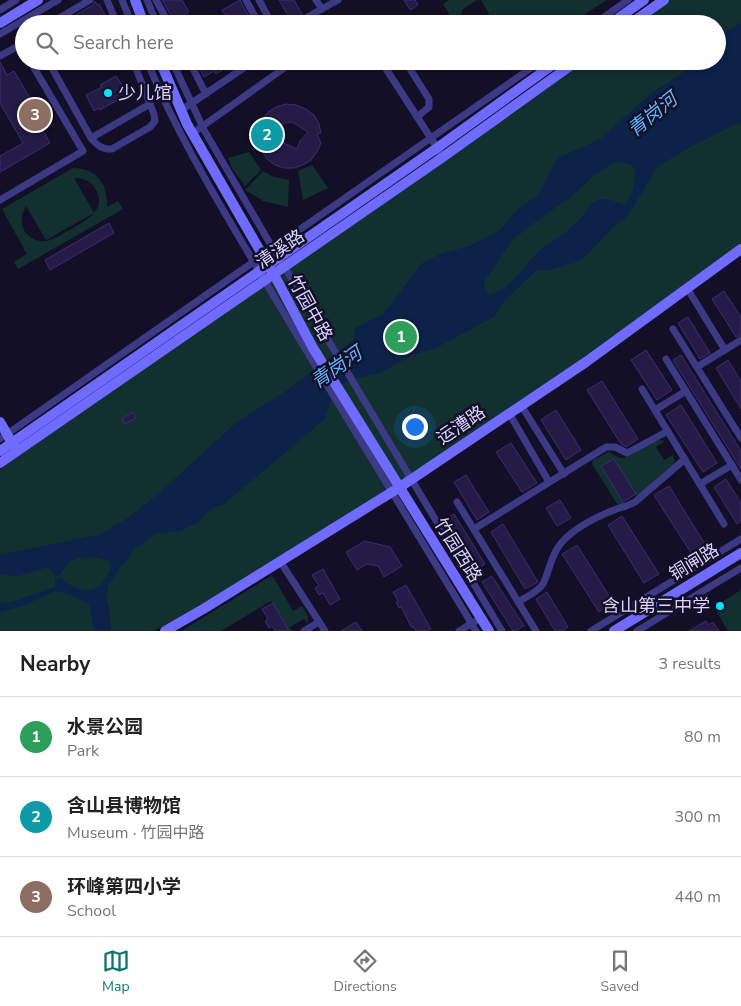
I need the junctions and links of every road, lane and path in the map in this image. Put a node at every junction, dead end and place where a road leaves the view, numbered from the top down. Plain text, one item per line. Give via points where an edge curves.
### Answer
1 (16, 0) edge
2 (38, 0) edge
3 (58, 0) edge
4 (90, 0) edge
5 (107, 0) edge
6 (122, 0) edge
7 (134, 0) edge
8 (147, 0) edge
9 (156, 0) edge
10 (246, 0) edge
11 (259, 0) edge
12 (316, 0) edge
13 (338, 0) edge
14 (628, 0) edge
15 (644, 0) edge
16 (664, 0) edge
17 (322, 9) junction
18 (0, 10) edge
19 (24, 12) edge
20 (64, 15) edge
21 (113, 15) edge
22 (128, 15) edge
23 (140, 15) edge
24 (153, 15) edge
25 (164, 15) edge
26 (254, 15) edge
27 (267, 15) edge
28 (311, 15) edge
29 (607, 15) edge
30 (623, 15) edge
31 (643, 15) edge
32 (15, 16) edge
33 (15, 20) edge
34 (0, 23) edge
35 (0, 34) edge
36 (15, 48) edge
37 (0, 56) edge
38 (35, 70) edge
39 (53, 70) edge
40 (137, 70) edge
41 (151, 70) edge
42 (164, 70) edge
43 (176, 70) edge
44 (194, 70) edge
45 (241, 70) edge
46 (281, 70) edge
47 (387, 70) edge
48 (411, 70) edge
49 (528, 70) edge
50 (545, 70) edge
51 (564, 70) edge
52 (206, 94) junction
53 (150, 104) junction
54 (191, 104) junction
55 (180, 111) junction
56 (417, 117) junction
57 (202, 126) junction
58 (192, 133) junction
59 (91, 138) junction
60 (430, 138) junction
61 (437, 148) junction
62 (443, 157) junction
63 (0, 200) edge
64 (741, 248) edge
65 (278, 257) junction
66 (258, 258) junction
67 (266, 272) junction
68 (687, 288) junction
69 (673, 329) dead end
70 (741, 340) edge
71 (725, 350) junction
72 (666, 359) dead end
73 (697, 367) junction
74 (642, 389) dead end
75 (686, 391) junction
76 (521, 405) junction
77 (655, 410) junction
78 (509, 413) junction
79 (0, 422) edge
80 (668, 431) junction
81 (741, 438) edge
82 (9, 441) edge
83 (0, 451) edge
84 (685, 459) junction
85 (0, 463) edge
86 (732, 466) junction
87 (564, 474) junction
88 (410, 480) junction
89 (741, 480) edge
90 (549, 482) junction
91 (700, 484) junction
92 (396, 489) junction
93 (457, 502) dead end
94 (724, 524) dead end
95 (474, 529) junction
96 (741, 539) edge
97 (741, 553) edge
98 (280, 562) junction
99 (741, 568) edge
100 (518, 602) junction
101 (476, 621) junction
102 (319, 622) junction
103 (165, 631) edge
104 (304, 631) edge
105 (325, 631) edge
106 (458, 631) edge
107 (476, 631) edge
108 (488, 631) edge
109 (502, 631) edge
110 (536, 631) edge
111 (591, 631) edge
112 (614, 631) edge
113 (637, 631) edge

1 - 18 street
2 - 19 main road
3 - 19 street
4 - 20 street
5 - 21 street
6 - 22 street
7 - 23 main road
8 - 24 street
9 - 25 street
10 - 26 street
11 - 27 street
12 - 17 street
13 - 17 street
14 - 29 street
15 - 30 main road
16 - 31 main road
17 - 28 street
32 - 34 main road
33 - 35 street
36 - 37 street
38 - 63 street via 83,151
39 - 59 street
40 - 53 street
41 - 66 street via 179,132
42 - 55 main road, 竹园中路
43 - 54 street
44 - 52 street
45 - 52 street
46 - 57 street
47 - 56 street
48 - 56 street via 429,99 429,107
49 - 60 street
50 - 61 main road, 清溪路
51 - 62 main road, 清溪路
52 - 54 street
53 - 59 street
53 - 59 street via 154,121 135,136 107,150
54 - 55 street
54 - 57 street
55 - 58 main road, 竹园中路
56 - 60 street
57 - 58 street
57 - 65 street
58 - 66 main road, 竹园中路
60 - 61 street
60 - 65 street
61 - 62 street
61 - 65 main road, 清溪路
62 - 65 main road, 清溪路
64 - 68 main road, 运漕路
65 - 66 street
65 - 67 main road, 清溪路
65 - 88 street
66 - 67 main road, 竹园中路
66 - 82 street
67 - 82 main road, 清溪路 via 119,374
67 - 92 street
67 - 92 main road, 竹园中路
68 - 71 street
68 - 76 main road, 运漕路
69 - 73 street
70 - 71 street
71 - 73 street
72 - 75 street
73 - 81 street
74 - 77 street
75 - 77 street
75 - 86 street
76 - 78 main road, 运漕路
76 - 87 street
77 - 80 street
78 - 88 main road, 运漕路
78 - 90 street
79 - 82 main road
80 - 84 street
80 - 87 street via 627,453 606,447
82 - 83 main road, 清溪路
82 - 85 main road, 清溪路
84 - 91 street
84 - 100 street via 636,502 614,510 568,536 556,550 542,584
86 - 89 street
86 - 91 street
87 - 90 street
88 - 92 main road, 运漕路
88 - 109 street
90 - 95 street
91 - 94 street
92 - 98 main road, 运漕路
92 - 101 main road, 竹园西路
93 - 95 street
95 - 100 street
96 - 111 street
97 - 112 main road, 铜闸路
98 - 102 street
98 - 103 main road, 运漕路
99 - 113 street
100 - 110 street
101 - 106 street
101 - 107 street
101 - 108 main road, 竹园西路
102 - 104 street
102 - 105 street

